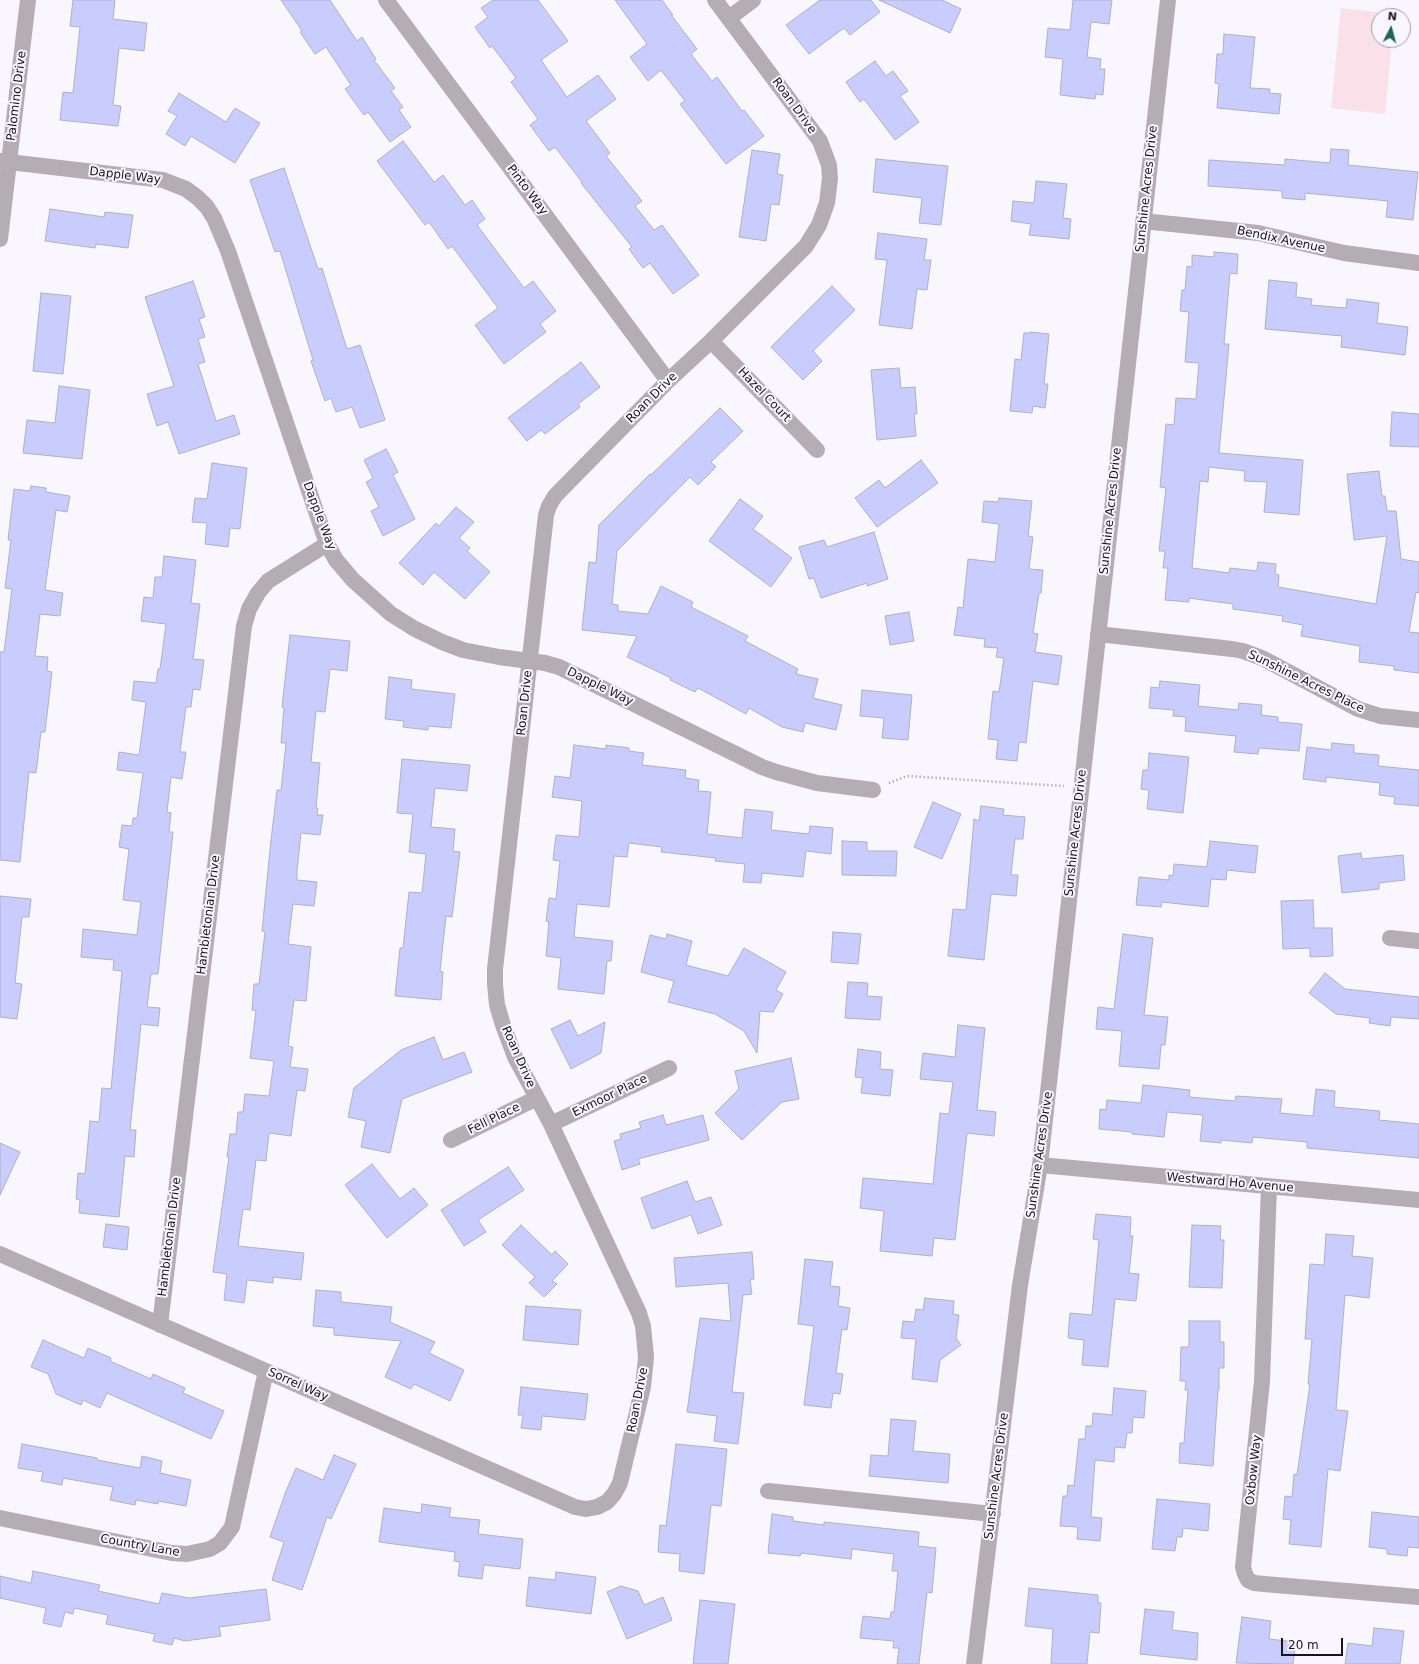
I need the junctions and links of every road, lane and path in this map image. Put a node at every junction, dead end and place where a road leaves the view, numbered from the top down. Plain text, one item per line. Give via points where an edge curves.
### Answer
1 (28, 0) edge
2 (386, 0) edge
3 (716, 0) edge
4 (753, 0) edge
5 (1168, 0) edge
6 (729, 18) junction
7 (4, 161) edge
8 (1143, 222) junction
9 (0, 239) edge
10 (1419, 263) edge
11 (711, 341) junction
12 (668, 381) junction
13 (817, 450) dead end
14 (327, 544) junction
15 (1098, 634) junction
16 (529, 661) junction
17 (1419, 720) edge
18 (1081, 787) junction
19 (872, 790) joint
20 (1390, 938) dead end
21 (1419, 941) edge
22 (669, 1068) dead end
23 (537, 1098) junction
24 (551, 1124) junction
25 (451, 1140) dead end
26 (1040, 1165) junction
27 (1269, 1187) junction
28 (1419, 1200) edge
29 (0, 1254) edge
30 (160, 1325) junction
31 (266, 1371) junction
32 (768, 1491) dead end
33 (597, 1507) joint
34 (992, 1514) junction
35 (0, 1518) edge
36 (1419, 1598) edge
37 (974, 1664) edge

1 - 7 street, Palomino Drive
2 - 12 street, Pinto Way
3 - 6 street, Roan Drive
4 - 6 street
5 - 8 street, Sunshine Acres Drive
6 - 11 street, Roan Drive via 820,141 829,164 830,190 821,220 806,246
7 - 9 street, Palomino Drive
7 - 14 street, Dapple Way via 163,180 186,189 207,208 228,251
8 - 10 street, Bendix Avenue via 1258,233 1344,253
8 - 15 street, Sunshine Acres Drive
11 - 12 street, Roan Drive
11 - 13 street, Hazel Court
12 - 16 street, Roan Drive via 555,496 549,506
14 - 16 street, Dapple Way via 336,560 358,585 390,614 415,629 463,650
14 - 30 street, Hambletonian Drive via 268,581 249,608 244,626
15 - 17 street, Sunshine Acres Place via 1243,651 1262,658 1358,709 1380,716
15 - 18 street, Sunshine Acres Drive
16 - 19 street, Dapple Way via 559,667 762,767 817,783
16 - 23 street, Roan Drive via 494,984 502,1025 515,1057
18 - 19 path via 907,776
18 - 26 street, Sunshine Acres Drive
20 - 21 street
22 - 24 street, Exmoor Place
23 - 24 street, Roan Drive
23 - 25 street, Fell Place
24 - 33 street, Roan Drive via 639,1313 645,1340 643,1387 620,1483 607,1502
26 - 27 street, Westward Ho Avenue
26 - 34 street, Sunshine Acres Drive via 1020,1286
27 - 28 street, Westward Ho Avenue
27 - 36 street, Oxbow Way via 1262,1381 1245,1574 1248,1580 1254,1583
29 - 30 street, Sorrel Way
30 - 31 street, Sorrel Way
31 - 33 street, Sorrel Way via 575,1507
31 - 35 street, Country Lane via 232,1527 220,1543 210,1549 187,1554 172,1553
32 - 34 street
34 - 37 street, Sunshine Acres Drive

